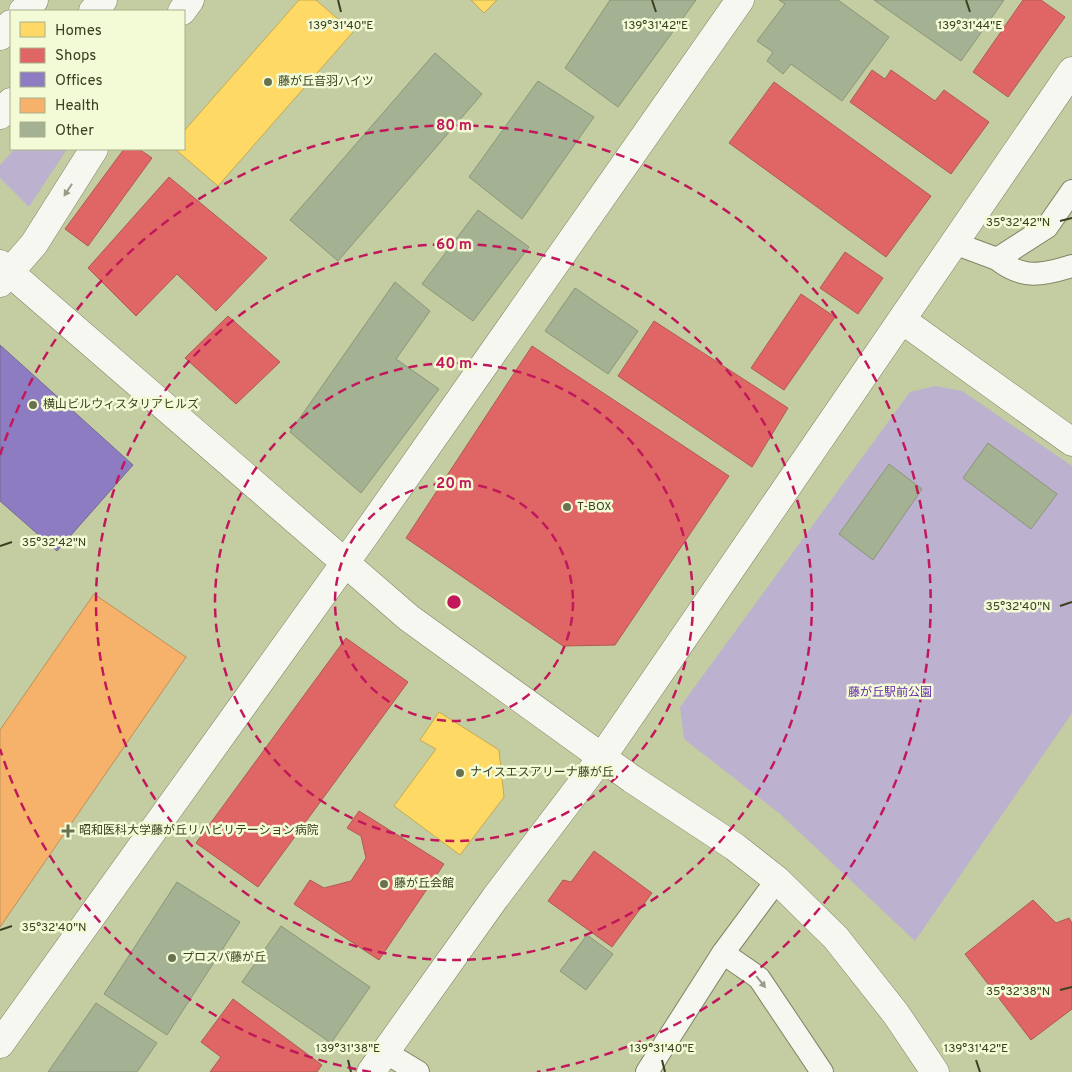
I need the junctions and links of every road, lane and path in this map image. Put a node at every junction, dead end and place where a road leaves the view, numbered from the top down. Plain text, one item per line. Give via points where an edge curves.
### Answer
1 (34, 0) edge
2 (103, 0) edge
3 (740, 0) edge
4 (24, 10) edge
5 (94, 10) edge
6 (10, 25) edge
7 (0, 36) edge
8 (1072, 71) edge
9 (10, 103) edge
10 (0, 115) edge
11 (93, 150) edge
12 (1072, 191) edge
13 (954, 243) junction
14 (997, 259) junction
15 (1072, 266) edge
16 (3, 273) edge
17 (902, 320) junction
18 (1072, 442) edge
19 (345, 563) junction
20 (602, 757) junction
21 (777, 880) junction
22 (722, 953) junction
23 (0, 1044) edge
24 (378, 1062) edge
25 (418, 1072) edge
26 (647, 1072) edge
27 (822, 1072) edge
28 (935, 1072) edge

1 - 4 main road
2 - 5 main road
3 - 19 main road
6 - 7 main road
8 - 13 main road
9 - 10 main road
11 -> 16 main road via 34,244
12 - 14 lane via 1047,227
13 - 14 lane
13 - 17 main road
14 - 15 lane via 1011,270 1042,275
16 - 19 main road
17 - 18 main road
17 - 20 main road
19 - 20 main road via 409,618
19 - 23 main road
20 - 21 main road via 735,847
20 - 24 main road via 495,898
21 - 22 lane
21 - 28 main road via 836,938 896,1014
22 - 26 lane
22 -> 27 lane via 759,978
24 - 25 lane

